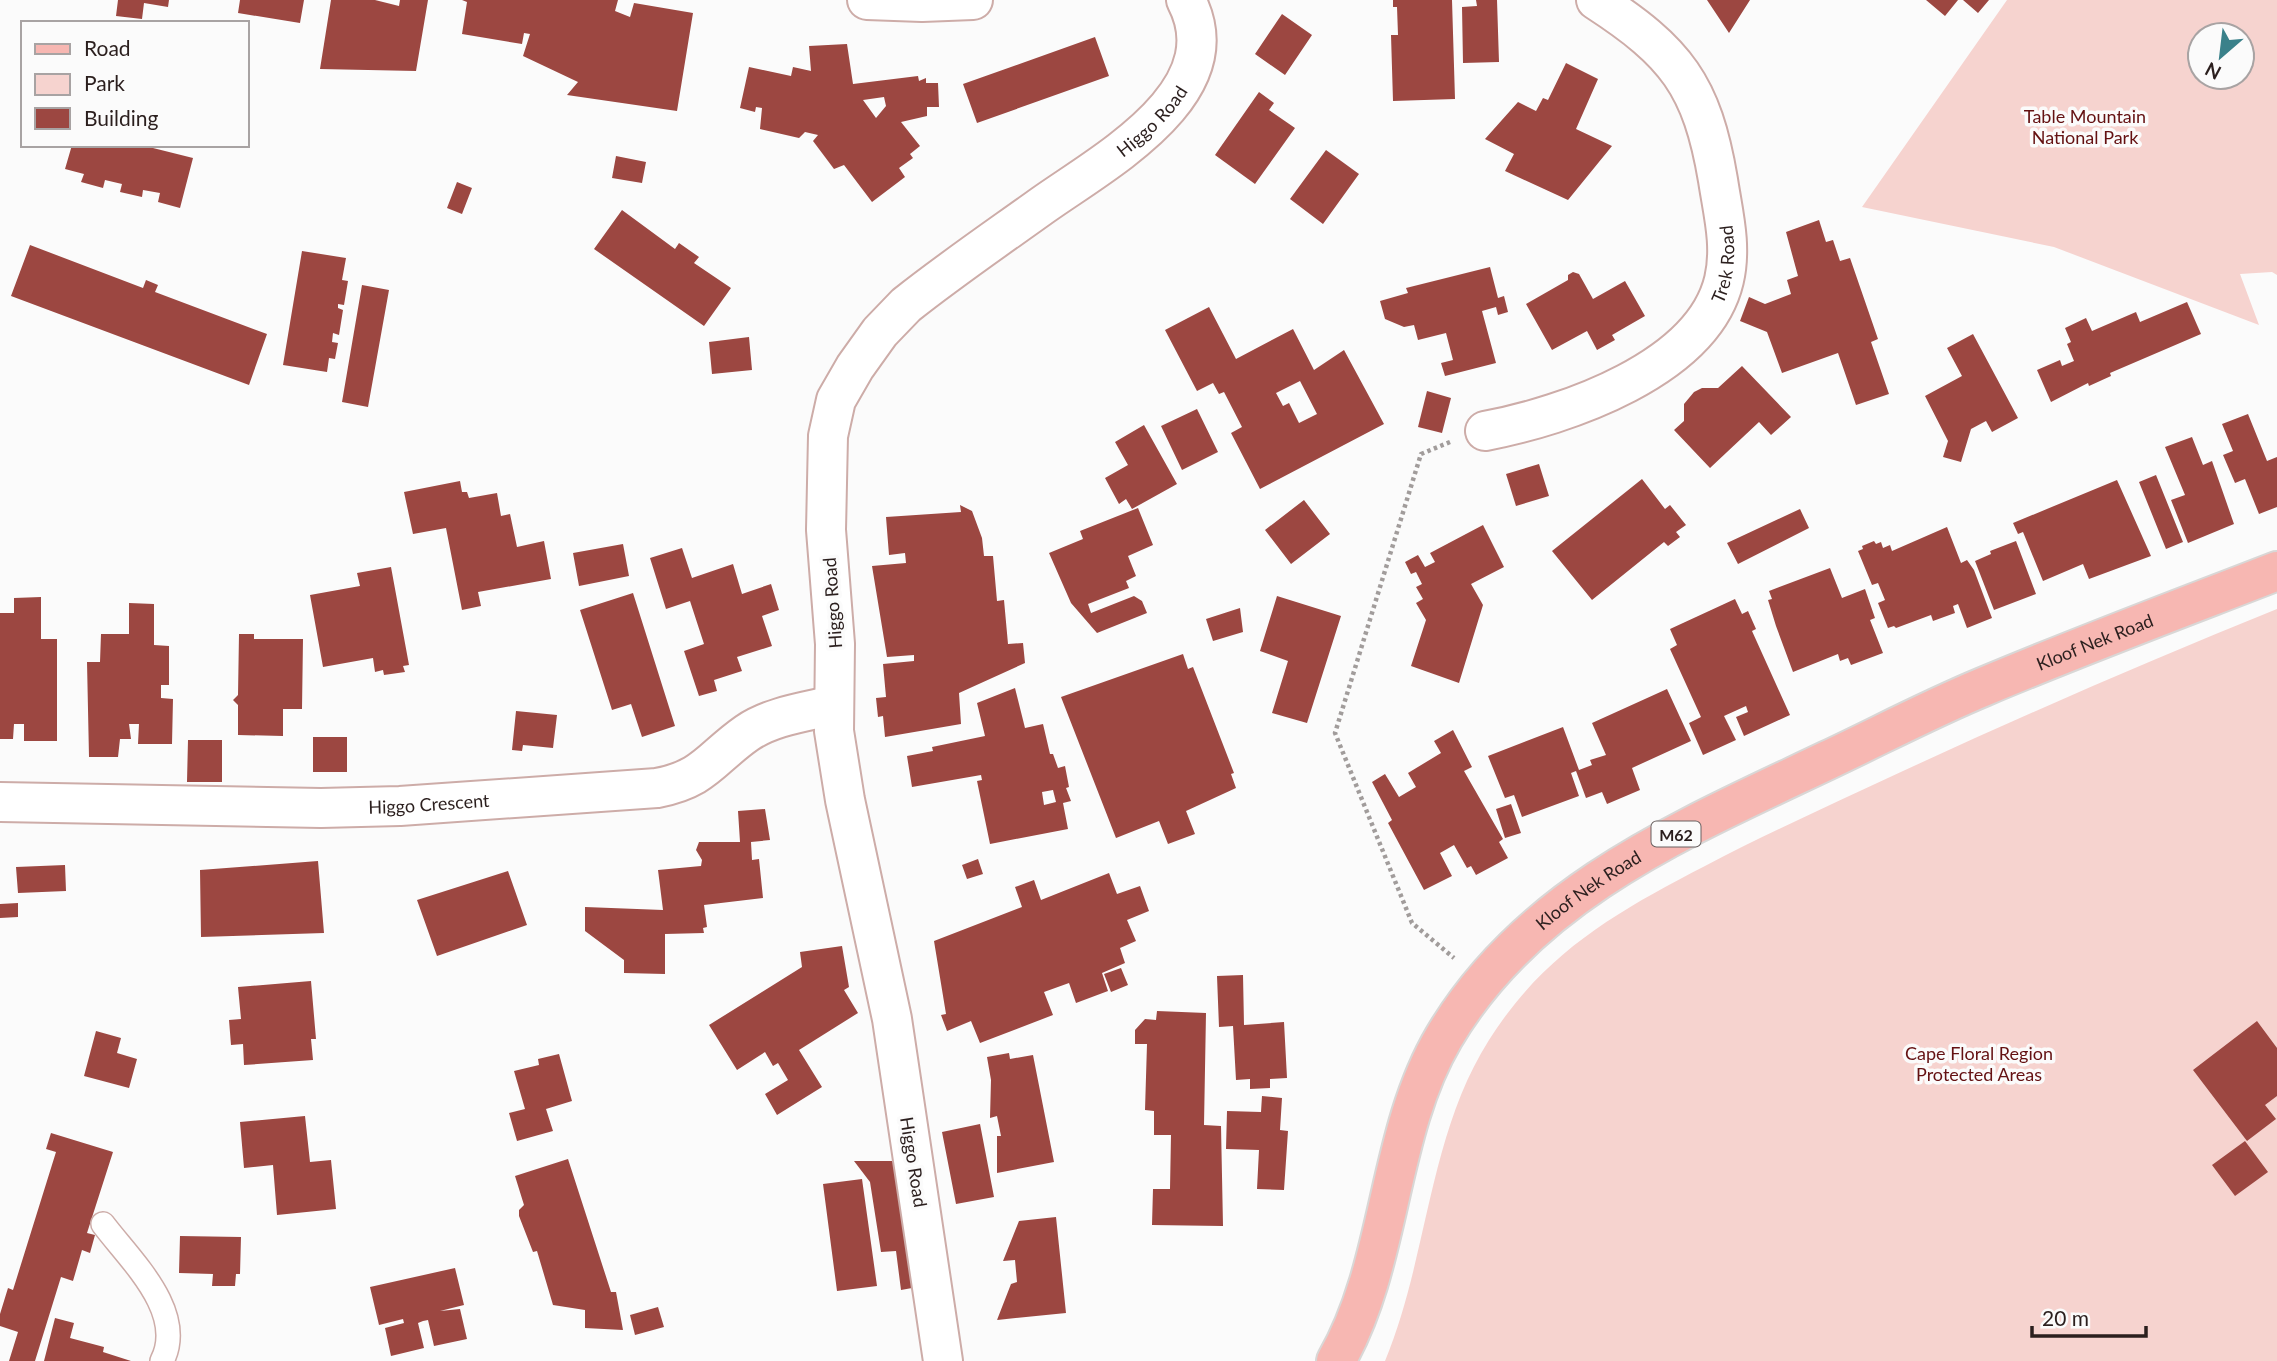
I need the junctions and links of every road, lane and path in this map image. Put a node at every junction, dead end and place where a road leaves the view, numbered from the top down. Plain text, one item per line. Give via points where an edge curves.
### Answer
1 (867, 0) edge
2 (973, 0) edge
3 (1187, 0) edge
4 (1595, 0) edge
5 (1485, 431) joint
6 (2277, 571) edge
7 (834, 705) junction
8 (0, 802) edge
9 (1482, 981) junction
10 (103, 1224) dead end
11 (163, 1361) edge
12 (943, 1361) edge
13 (1336, 1361) edge

1 - 2 street
3 - 7 street, Higgo Road via 1197,24 1198,47 1182,88 1167,109 1128,145 905,306 880,332 836,400 828,436 827,505
4 - 5 street, Trek Road via 1653,40 1692,88 1712,147 1726,227 1724,281 1700,329 1659,364 1555,416
5 - 9 path via 1421,454 1335,733 1412,923
6 - 9 main road, Kloof Nek Road / M62 via 1981,688 1635,855 1541,921
7 - 8 street, Higgo Crescent via 764,723 697,775 657,788 347,807
7 - 12 street, Higgo Road via 836,756 892,1019
9 - 13 main road, Kloof Nek Road / M62 via 1428,1068 1368,1280
10 - 11 lane via 165,1311 169,1333

